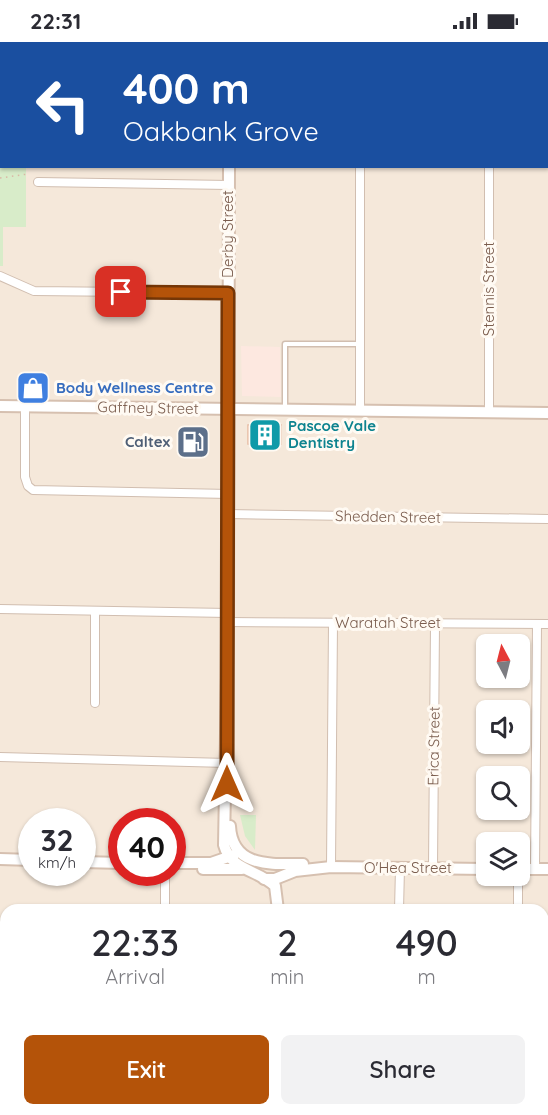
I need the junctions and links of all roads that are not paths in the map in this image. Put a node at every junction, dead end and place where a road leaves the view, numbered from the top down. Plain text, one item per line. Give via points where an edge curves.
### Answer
1 (229, 168) edge
2 (360, 168) edge
3 (489, 168) edge
4 (38, 182) dead end
5 (229, 185) junction
6 (0, 276) edge
7 (228, 293) junction
8 (360, 344) junction
9 (0, 406) edge
10 (25, 406) junction
11 (229, 409) junction
12 (285, 409) junction
13 (360, 410) junction
14 (489, 412) junction
15 (548, 413) edge
16 (228, 494) junction
17 (228, 514) junction
18 (548, 519) edge
19 (0, 609) edge
20 (95, 611) junction
21 (228, 618) junction
22 (333, 623) junction
23 (435, 624) junction
24 (537, 624) junction
25 (548, 624) edge
26 (95, 702) dead end
27 (0, 757) edge
28 (227, 763) junction
29 (226, 805) junction
30 (228, 857) junction
31 (0, 859) edge
32 (18, 860) edge
33 (186, 864) edge
34 (247, 864) junction
35 (265, 864) junction
36 (186, 865) edge
37 (331, 867) junction
38 (399, 868) junction
39 (433, 868) junction
40 (476, 868) edge
41 (530, 869) edge
42 (535, 869) junction
43 (548, 869) edge
44 (280, 878) junction
45 (263, 879) junction
46 (165, 886) edge
47 (518, 886) edge
48 (165, 904) edge
49 (278, 904) edge
50 (284, 904) edge
51 (399, 904) edge
52 (518, 904) edge

1 - 5 street, Derby Street
2 - 8 street
3 - 14 street, Stennis Street
4 - 5 street
5 - 7 street, Derby Street
6 - 7 street via 34,291
7 - 11 street, Derby Street
8 - 12 lane via 285,344
8 - 13 street
9 - 10 street, Gaffney Street
10 - 11 street, Gaffney Street
10 - 16 street via 25,477 28,486 41,492
11 - 12 street, Gaffney Street
11 - 16 street, Derby Street
12 - 13 street, Gaffney Street
13 - 14 street, Gaffney Street
14 - 15 street, Gaffney Street
16 - 17 street, Derby Street
17 - 18 street, Shedden Street
17 - 21 street, Derby Street
19 - 20 street, Waratah Street
20 - 21 street, Waratah Street
20 - 26 street
21 - 22 street, Waratah Street
21 - 28 street, Derby Street
22 - 23 street, Waratah Street
22 - 37 street
23 - 24 street, Waratah Street
23 - 39 street, Erica Street
24 - 25 street, Waratah Street
24 - 42 street
27 - 28 street
28 - 29 street, Derby Street
29 - 30 street, Derby Street via 223,838
29 - 34 street, Derby Street via 231,841
30 - 33 street via 211,863
30 - 34 street via 236,854
31 - 32 street
34 - 35 street
34 - 36 street
34 - 45 street
35 - 37 street, O'Hea Street
35 - 44 street
37 - 38 street, O'Hea Street
37 - 44 street, O'Hea Street via 295,871
38 - 39 street, O'Hea Street
38 - 51 street
39 - 40 street, O'Hea Street
41 - 42 street
42 - 43 street
44 - 45 street, O'Hea Street
44 - 50 street
45 - 49 street via 277,891
46 - 48 street
47 - 52 street

